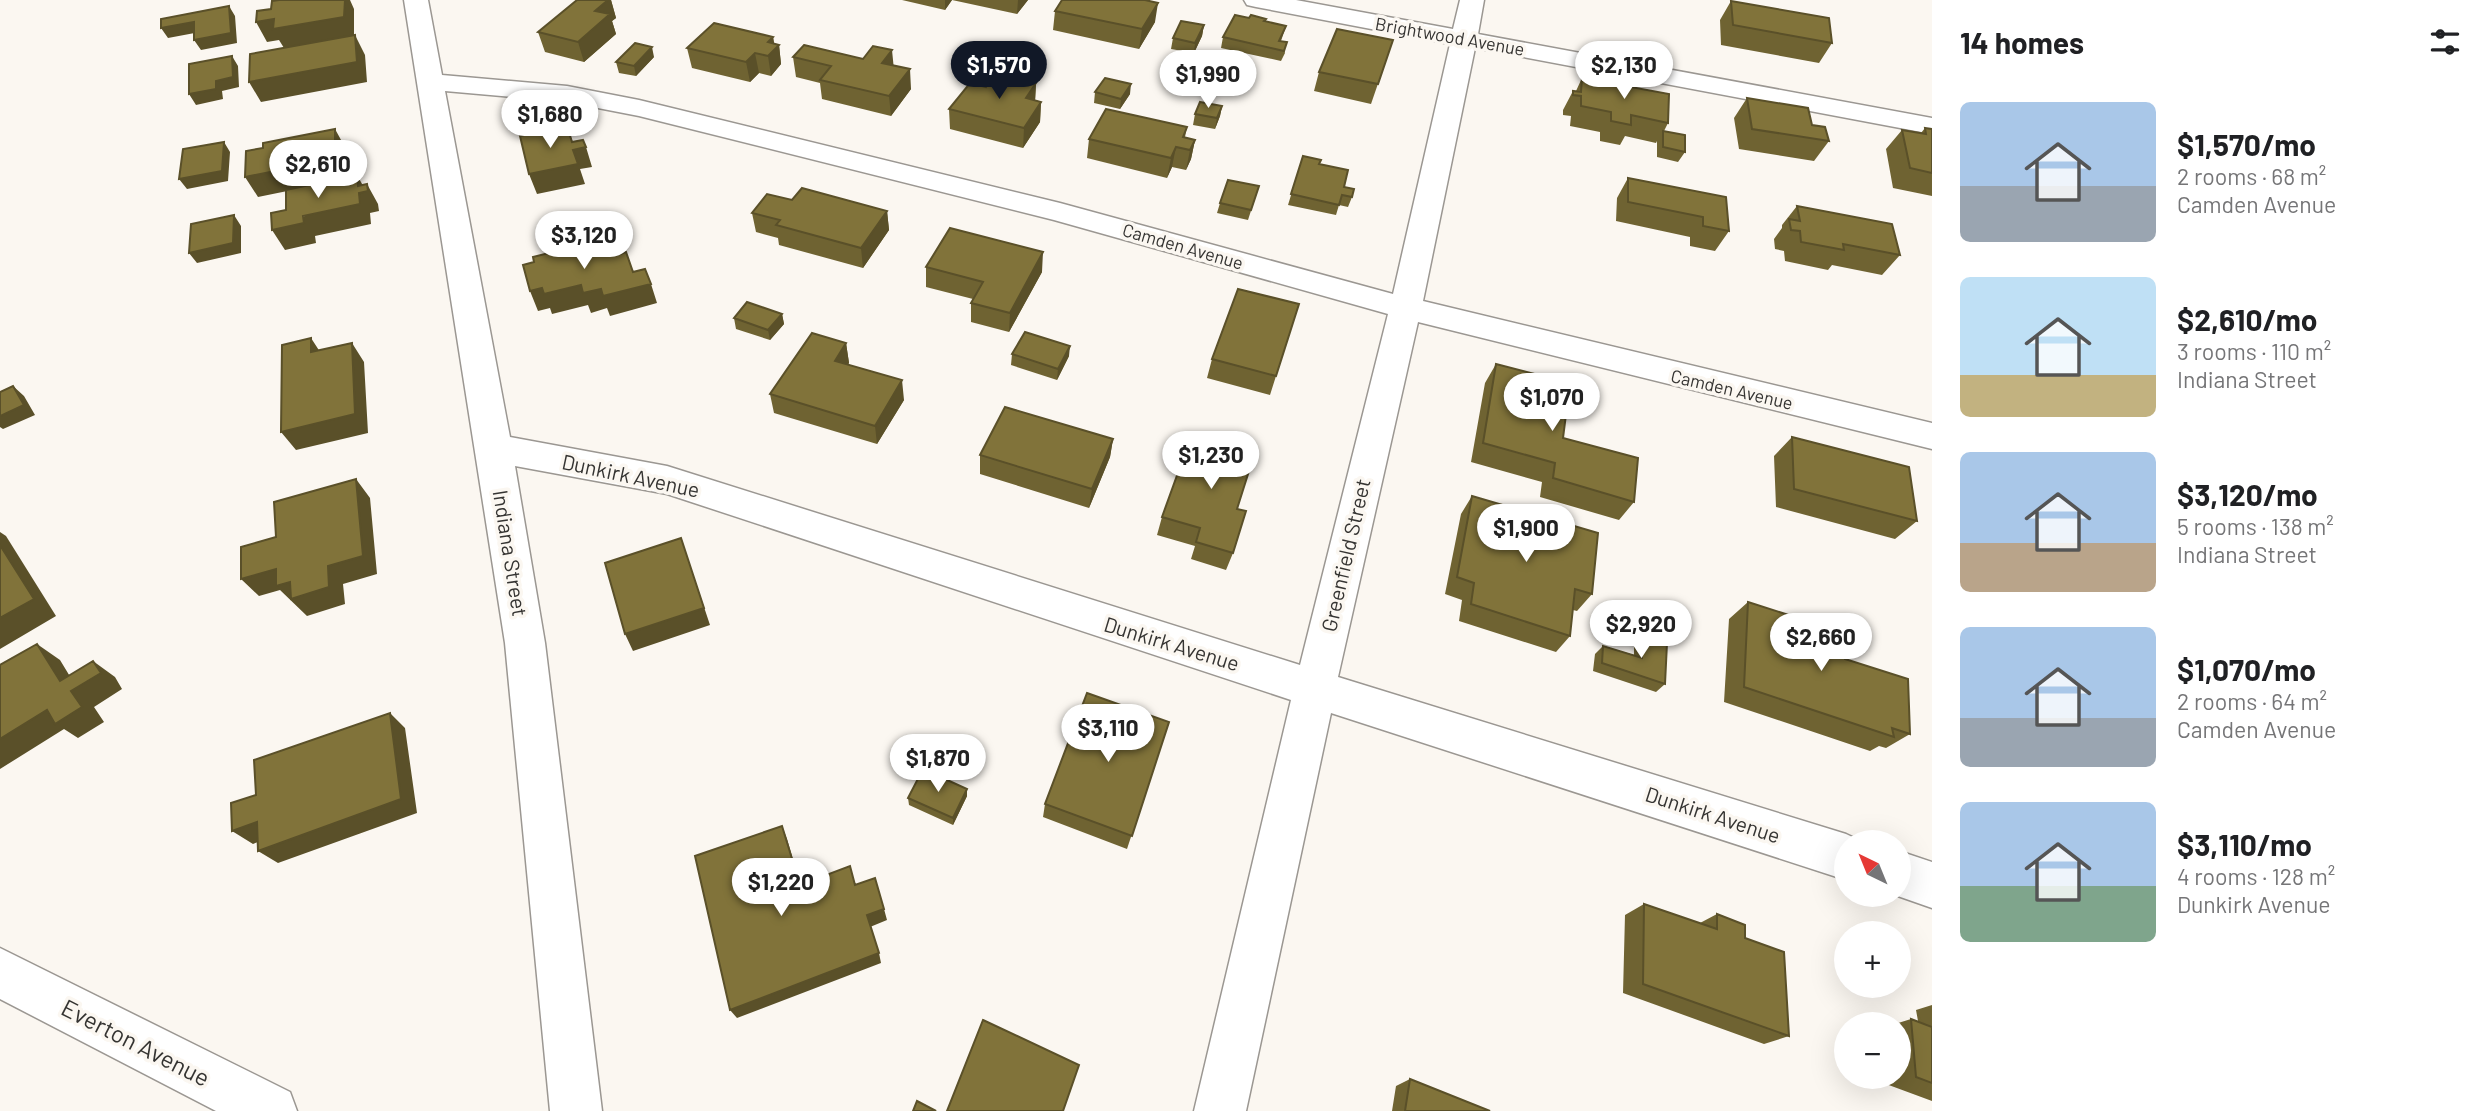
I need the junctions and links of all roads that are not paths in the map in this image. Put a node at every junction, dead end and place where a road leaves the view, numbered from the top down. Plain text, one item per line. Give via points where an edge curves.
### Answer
1 (416, 0) edge
2 (1256, 0) edge
3 (1472, 0) edge
4 (1465, 38) junction
5 (430, 82) junction
6 (1932, 127) edge
7 (1405, 308) junction
8 (1932, 436) edge
9 (494, 448) junction
10 (1315, 687) junction
11 (1834, 853) edge
12 (1911, 878) edge
13 (1932, 885) edge
14 (0, 973) edge
15 (271, 1111) edge
16 (576, 1111) edge
17 (1220, 1111) edge

1 - 5 street, Indiana Street
2 - 4 street, Brightwood Avenue
3 - 4 street, Greenfield Street
4 - 6 street, Brightwood Avenue
4 - 7 street, Greenfield Street
5 - 7 street, Camden Avenue via 567,94 639,108 1060,212
5 - 9 street, Indiana Street
7 - 8 street, Camden Avenue
7 - 10 street, Greenfield Street
9 - 10 street, Dunkirk Avenue via 667,480
9 - 16 street, Indiana Street via 525,643
10 - 11 street, Dunkirk Avenue
10 - 17 street, Greenfield Street
12 - 13 street
14 - 15 street, Everton Avenue

